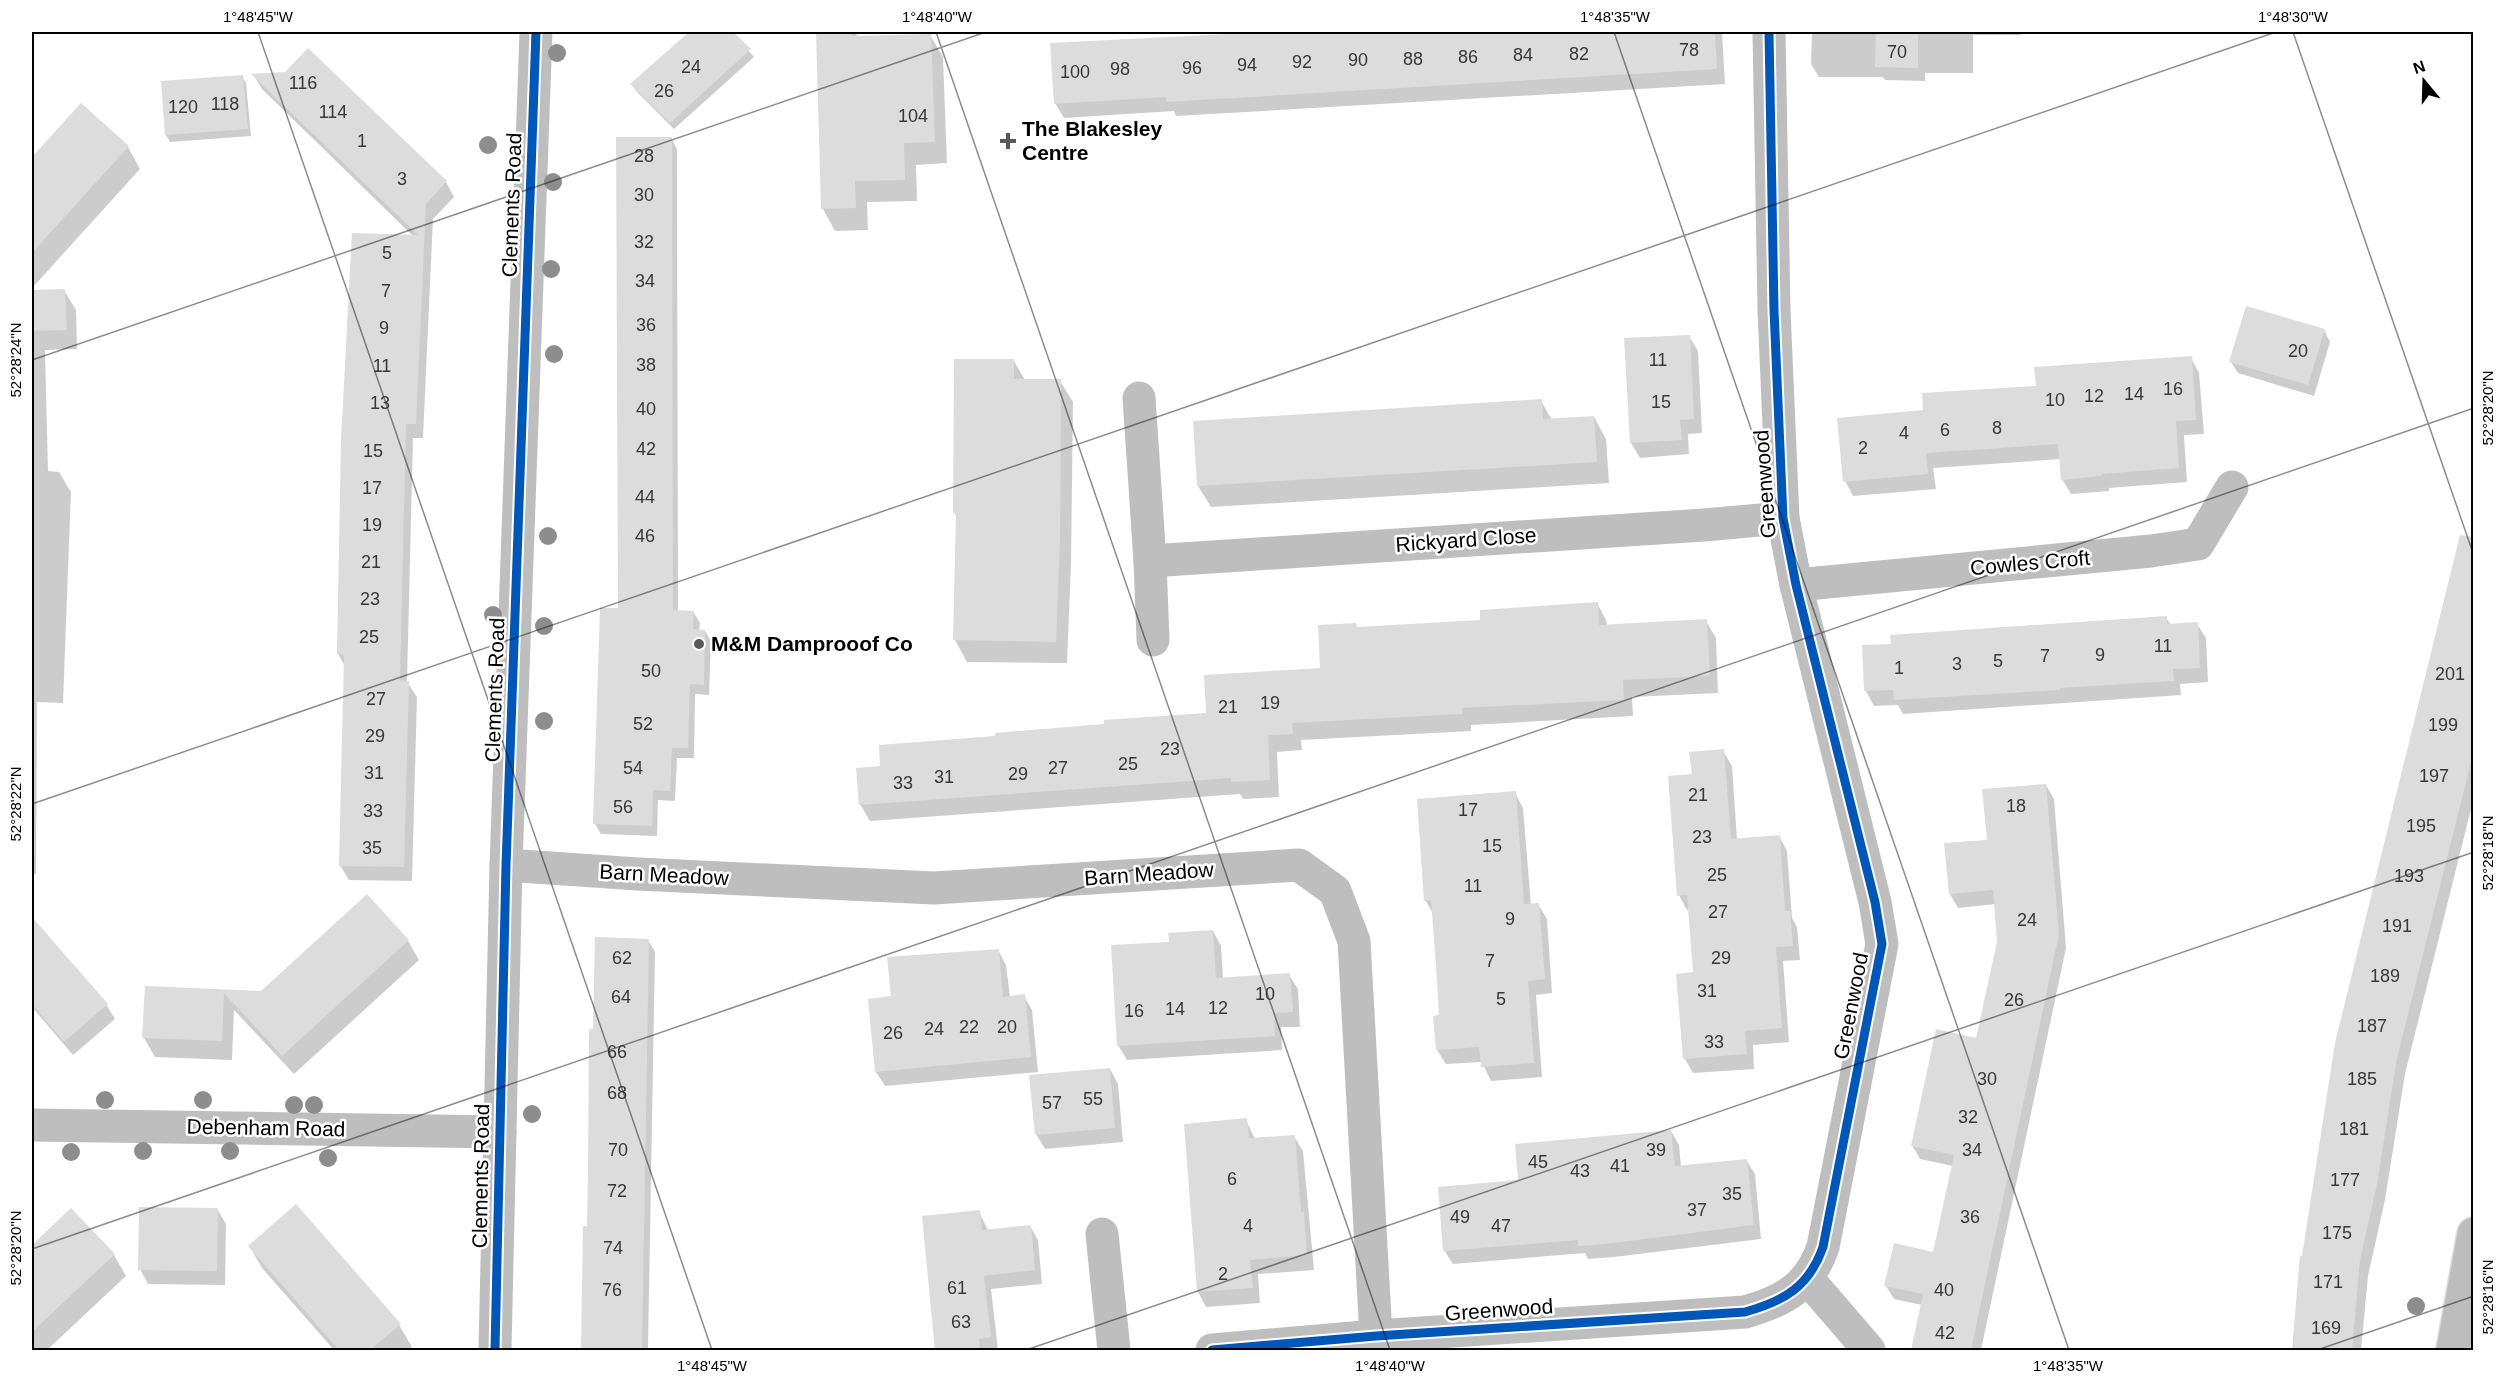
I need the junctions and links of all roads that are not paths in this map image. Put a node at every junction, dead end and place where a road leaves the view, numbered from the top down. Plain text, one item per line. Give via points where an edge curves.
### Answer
1 (536, 32) edge
2 (1769, 32) edge
3 (1139, 398) dead end
4 (2232, 487) dead end
5 (1783, 518) junction
6 (1150, 561) junction
7 (1796, 585) junction
8 (1153, 640) dead end
9 (507, 866) junction
10 (32, 1125) edge
11 (500, 1132) junction
12 (1102, 1234) dead end
13 (2474, 1234) edge
14 (1807, 1278) junction
15 (1376, 1336) junction
16 (2474, 1345) edge
17 (495, 1350) edge
18 (1114, 1350) edge
19 (1212, 1350) edge
20 (1869, 1350) edge
21 (2453, 1350) edge
22 (2465, 1350) edge

1 - 9 street, Clements Road
2 - 5 street, Greenwood via 1774,310
3 - 6 street
4 - 7 street, Cowles Croft via 2198,544
5 - 6 street, Rickyard Close
5 - 7 street, Greenwood
6 - 8 street
7 - 14 street, Greenwood via 1882,944 1823,1247
9 - 11 street, Clements Road
9 - 15 street, Barn Meadow via 934,888 1299,865 1335,891 1354,941
10 - 11 street, Debenham Road
11 - 17 street, Clements Road
12 - 18 street
13 - 21 main road
14 - 15 street, Greenwood via 1797,1289 1769,1305 1745,1312
14 - 20 street
15 - 19 street, Greenwood
16 - 22 street

